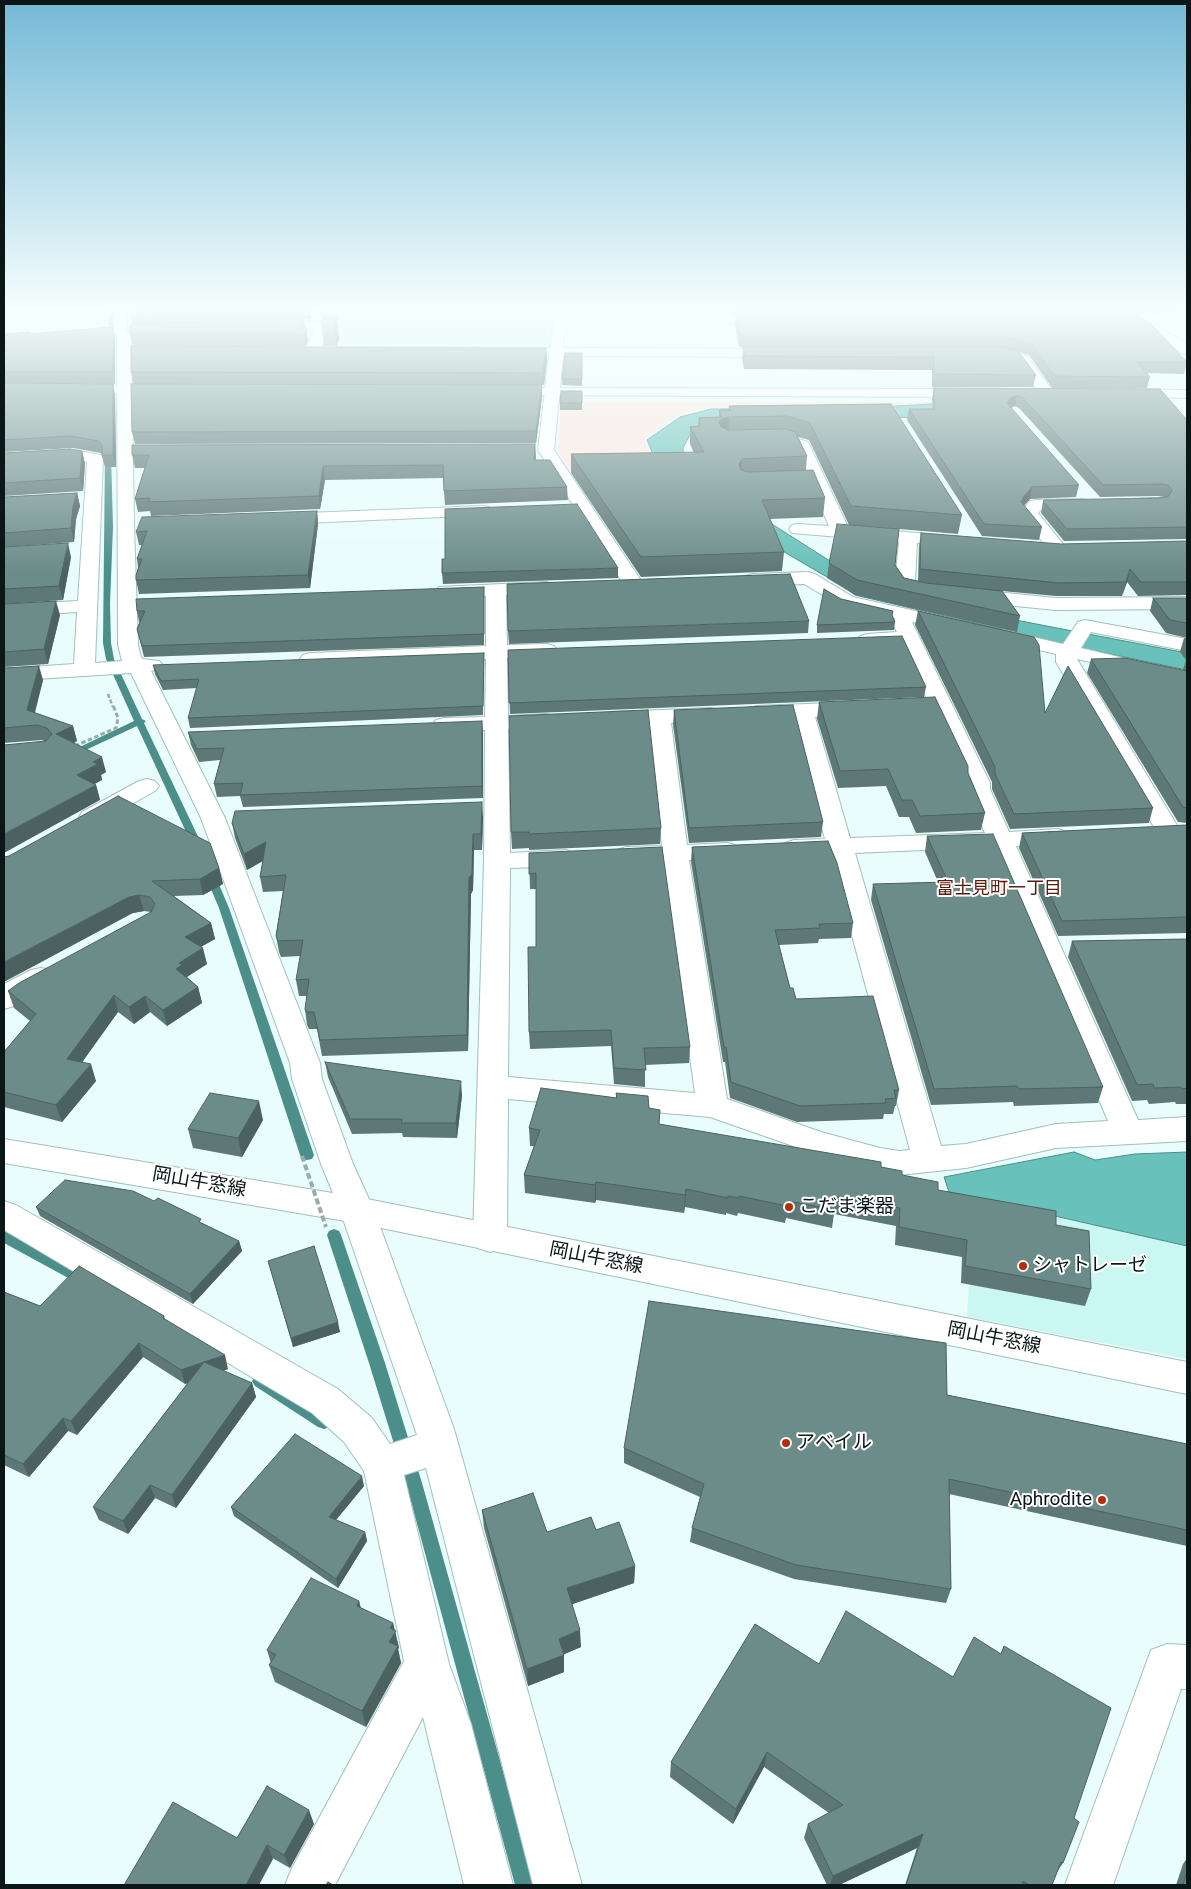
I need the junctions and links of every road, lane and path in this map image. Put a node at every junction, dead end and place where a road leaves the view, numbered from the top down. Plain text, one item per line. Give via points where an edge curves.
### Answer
1 (125, 396) edge
2 (552, 396) edge
3 (747, 441) edge
4 (526, 450) edge
5 (546, 450) junction
6 (4, 459) edge
7 (819, 481) junction
8 (801, 482) edge
9 (1081, 490) dead end
10 (92, 498) junction
11 (72, 499) edge
12 (582, 507) junction
13 (562, 508) edge
14 (502, 510) edge
15 (264, 519) edge
16 (798, 529) dead end
17 (841, 532) junction
18 (970, 535) edge
19 (908, 538) junction
20 (1030, 547) edge
21 (90, 548) junction
22 (1078, 548) edge
23 (71, 549) dead end
24 (1058, 549) junction
25 (739, 580) edge
26 (614, 586) edge
27 (565, 588) edge
28 (496, 590) junction
29 (426, 592) edge
30 (1187, 603) edge
31 (1081, 605) junction
32 (86, 606) junction
33 (4, 611) edge
34 (898, 614) junction
35 (1087, 628) junction
36 (910, 638) junction
37 (851, 640) edge
38 (1187, 645) edge
39 (566, 650) edge
40 (1070, 650) junction
41 (497, 652) junction
42 (293, 660) edge
43 (167, 665) edge
44 (108, 668) junction
45 (4, 675) edge
46 (1187, 679) edge
47 (877, 708) edge
48 (802, 712) junction
49 (659, 717) junction
50 (564, 720) edge
51 (592, 720) edge
52 (498, 723) junction
53 (419, 726) edge
54 (71, 747) edge
55 (146, 786) dead end
56 (71, 828) edge
57 (1178, 832) edge
58 (1141, 833) edge
59 (1084, 836) edge
60 (999, 840) junction
61 (840, 846) junction
62 (675, 853) junction
63 (497, 860) junction
64 (1074, 946) edge
65 (1046, 947) junction
66 (66, 963) edge
67 (4, 999) edge
68 (493, 1088) junction
69 (712, 1106) junction
70 (1187, 1129) edge
71 (1128, 1132) junction
72 (4, 1151) edge
73 (302, 1156) dead end
74 (929, 1160) junction
75 (342, 1219) junction
76 (6, 1224) edge
77 (490, 1238) junction
78 (1187, 1378) edge
79 (409, 1456) junction
80 (427, 1664) junction
81 (1187, 1667) edge
82 (309, 1885) edge
83 (488, 1885) edge
84 (558, 1885) edge
85 (1089, 1885) edge

1 - 44 street via 134,451 138,601 128,645 131,659
2 - 5 street
3 - 7 street via 786,440 802,445
4 - 5 street
5 - 12 street
6 - 10 street via 73,455 94,458
7 - 8 street
7 - 17 street
9 - 24 street via 1094,504 1036,505 1029,513
10 - 11 street
10 - 21 street
12 - 13 street
12 - 26 street via 644,585
14 - 15 street
16 - 17 street
17 - 19 street
18 - 19 street
19 - 31 street via 905,581 910,588 1031,603
20 - 24 street
21 - 23 street
21 - 32 street
22 - 24 street
25 - 34 street via 808,578 847,601
27 - 28 street
28 - 29 street
28 - 41 street
30 - 31 street
31 - 35 street
32 - 33 street
32 - 44 street
34 - 36 street
34 - 40 street
35 - 38 street
35 - 40 street
36 - 37 street
36 - 60 street via 933,706 978,783
39 - 41 street
40 - 46 street
40 - 57 street via 1065,656 1067,662
41 - 42 street
41 - 52 street
43 - 44 street
44 - 45 street
44 - 54 path via 118,718 116,728
44 - 75 street via 182,737 223,818 337,1164
47 - 48 street
48 - 49 street
48 - 61 street
49 - 51 street
49 - 62 street
50 - 52 street
52 - 53 street
52 - 63 street via 488,807
55 - 56 street
57 - 58 street
59 - 60 street
60 - 61 street
60 - 65 street
61 - 62 street
61 - 74 street
62 - 63 street
62 - 69 street
63 - 68 street
64 - 65 street
65 - 71 street
66 - 67 street
68 - 69 street
68 - 77 street
69 - 74 street via 880,1160
70 - 71 street
71 - 74 street via 1056,1136 966,1156
72 - 75 street, 岡山牛窓線
73 - 75 path, bridge
75 - 77 street, 岡山牛窓線
75 - 79 street via 435,1429
76 - 79 street via 325,1401 358,1430
77 - 78 street, 岡山牛窓線
79 - 80 street
79 - 84 street
80 - 82 street
80 - 83 street via 448,1724
81 - 85 street via 1166,1666

